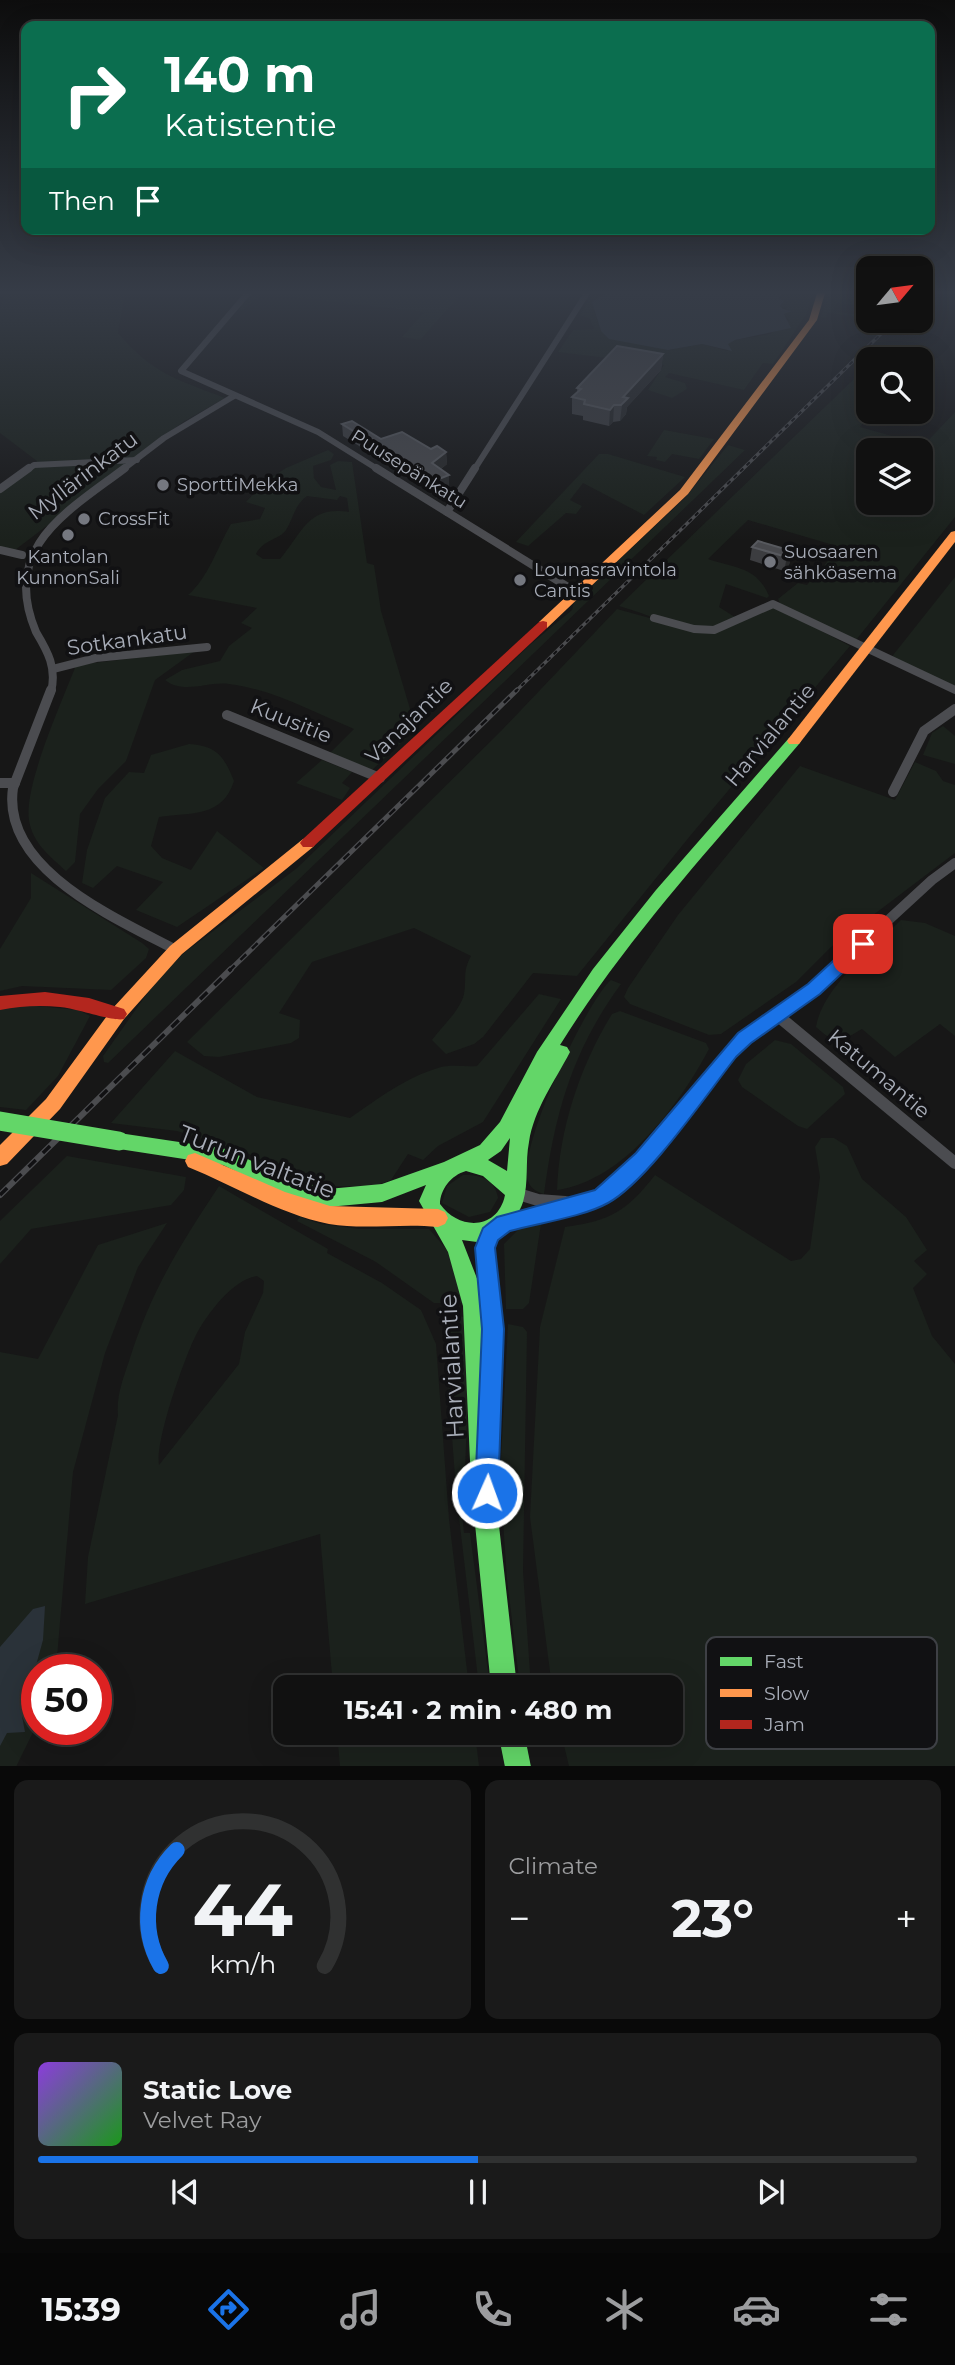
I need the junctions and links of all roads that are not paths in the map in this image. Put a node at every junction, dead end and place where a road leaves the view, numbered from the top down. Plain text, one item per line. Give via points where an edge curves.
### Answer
1 (191, 375) edge
2 (534, 375) edge
3 (772, 375) edge
4 (234, 396) junction
5 (137, 460) junction
6 (0, 489) edge
7 (447, 512) junction
8 (955, 534) edge
9 (0, 550) edge
10 (22, 555) junction
11 (576, 592) junction
12 (654, 618) dead end
13 (207, 647) dead end
14 (866, 649) junction
15 (53, 669) junction
16 (955, 690) edge
17 (955, 709) edge
18 (227, 715) dead end
19 (380, 778) junction
20 (0, 783) edge
21 (15, 783) junction
22 (893, 792) dead end
23 (955, 863) edge
24 (176, 950) junction
25 (611, 958) junction
26 (0, 1003) edge
27 (118, 1014) junction
28 (778, 1016) junction
29 (0, 1121) edge
30 (144, 1145) junction
31 (0, 1158) edge
32 (461, 1161) junction
33 (955, 1163) edge
34 (444, 1169) junction
35 (514, 1191) junction
36 (578, 1203) junction
37 (439, 1219) junction
38 (501, 1225) junction
39 (486, 1517) junction
40 (503, 1675) edge
41 (513, 1745) edge
42 (517, 1766) edge

1 - 4 street, Puusepänkatu
2 - 7 street
3 - 11 main road, Vanajantie via 695,479
4 - 5 street, Myllärinkatu
4 - 7 street, Puusepänkatu via 318,432
5 - 6 street via 34,464
5 - 10 street, Myllärinkatu via 46,527
7 - 11 street, Puusepänkatu
8 - 14 main road, Harvialantie
9 - 10 street
10 - 15 street via 26,614
11 - 19 main road, Vanajantie
12 - 14 street via 705,631 730,625 773,604
13 - 15 street, Sotkankatu via 96,659
14 - 16 street
14 - 25 main road, Harvialantie via 794,742
15 - 21 street
17 - 22 street via 924,731
18 - 19 street, Kuusitie
19 - 24 main road, Vanajantie via 295,855
20 - 21 street
21 - 24 street via 12,803 17,827 38,862 79,895
23 - 28 street
24 - 27 main road, Vanajantie
25 - 32 main road, Harvialantie via 544,1056 500,1139 489,1150
25 - 35 main road, Harvialantie via 526,1119 515,1157
26 - 27 main road via 41,999 103,1007
27 - 31 main road, Vanajantie via 53,1104
28 - 33 street, Katumantie
28 - 36 street via 730,1052 627,1177 600,1197
29 - 30 main road, Turun valtatie, bridge
30 - 34 main road, Turun valtatie via 226,1157 294,1189 328,1198 382,1193
30 - 37 main road, Turun valtatie via 204,1164 310,1211 351,1219 416,1215
32 - 34 main road
32 - 35 main road via 495,1171
34 - 37 main road via 429,1201
35 - 36 street via 538,1200
35 - 38 main road via 512,1211
36 - 38 street
37 - 38 main road via 470,1233
37 - 39 main road, Harvialantie via 463,1260 477,1308 478,1416
38 - 39 main road, Harvialantie via 485,1248 493,1329
39 - 40 main road, Harvialantie
41 - 42 main road

